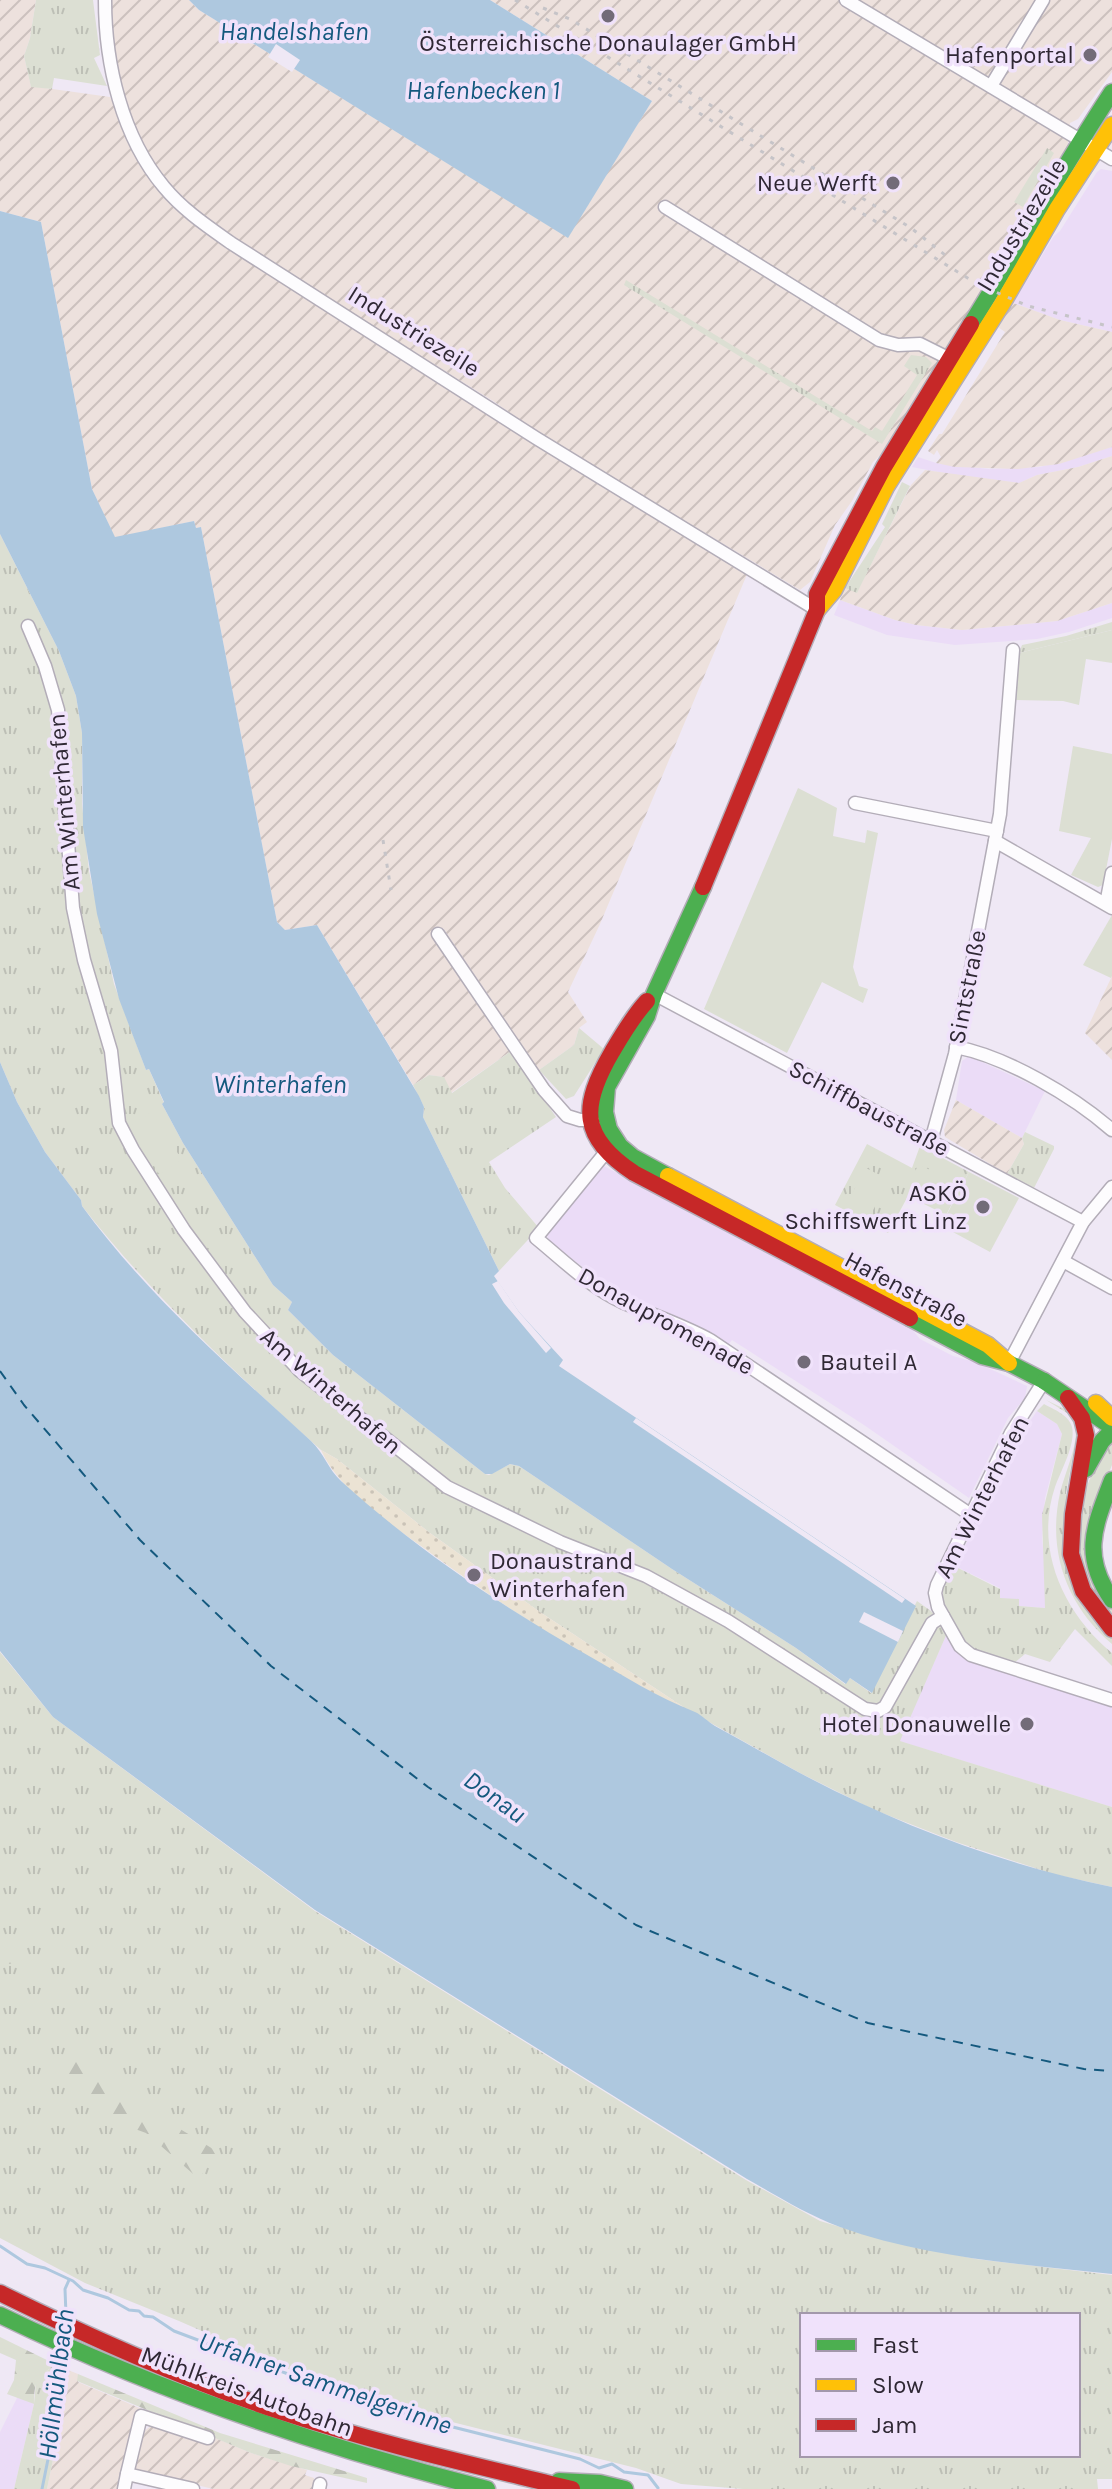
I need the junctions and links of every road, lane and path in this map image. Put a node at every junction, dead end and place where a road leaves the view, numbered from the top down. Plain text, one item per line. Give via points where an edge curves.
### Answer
1 (105, 0) edge
2 (846, 0) edge
3 (1043, 0) edge
4 (991, 86) junction
5 (1112, 92) edge
6 (1112, 125) edge
7 (1080, 140) junction
8 (1095, 151) junction
9 (1112, 159) edge
10 (665, 207) dead end
11 (957, 362) junction
12 (817, 610) junction
13 (28, 626) dead end
14 (1013, 650) dead end
15 (855, 803) dead end
16 (996, 836) junction
17 (1112, 873) edge
18 (1109, 906) edge
19 (438, 934) dead end
20 (654, 994) junction
21 (956, 1047) junction
22 (598, 1120) junction
23 (1112, 1130) edge
24 (931, 1141) junction
25 (606, 1152) junction
26 (1112, 1187) edge
27 (1083, 1222) junction
28 (1063, 1261) junction
29 (1112, 1288) edge
30 (1009, 1363) junction
31 (1044, 1381) junction
32 (1068, 1398) junction
33 (1096, 1403) junction
34 (1112, 1410) edge
35 (1112, 1418) edge
36 (1112, 1429) edge
37 (1112, 1480) edge
38 (1078, 1484) junction
39 (1109, 1497) edge
40 (971, 1515) junction
41 (1112, 1600) edge
42 (943, 1616) junction
43 (1112, 1629) edge
44 (1112, 1700) edge
45 (0, 2293) edge
46 (0, 2315) edge
47 (78, 2357) junction
48 (208, 2438) dead end
49 (127, 2474) junction
50 (534, 2479) junction
51 (124, 2489) edge
52 (193, 2489) edge
53 (434, 2489) edge
54 (487, 2489) edge
55 (572, 2489) edge
56 (625, 2489) edge

1 - 12 street, Industriezeile via 109,56 127,121 157,178 190,213 536,438
2 - 4 street, Industriezeile
3 - 4 street
4 - 7 street, Industriezeile
5 - 7 main road, Industriezeile
6 - 8 main road, Industriezeile
7 - 8 street, Industriezeile
7 - 11 main road, Industriezeile
8 - 9 street, Industriezeile
8 - 11 main road, Industriezeile
10 - 11 street via 879,340 920,344
11 - 12 main road, Industriezeile via 915,429 834,590
12 - 20 main road, Industriezeile
13 - 42 street, Am Winterhafen via 58,710 73,908 111,1051 119,1123 184,1230 268,1340 447,1487 560,1542 646,1576 728,1621 865,1709 885,1707 932,1623
14 - 16 street, Sintstraße
15 - 16 street
16 - 18 street
16 - 21 street, Sintstraße
17 - 18 street
19 - 22 street, Hafenstraße via 544,1090 567,1116
20 - 22 main road via 597,1077 588,1106
20 - 24 street, Schiffbaustraße
21 - 23 street via 1032,1077 1077,1102
21 - 24 street, Sintstraße
22 - 25 main road, Hafenstraße via 594,1134
22 - 30 main road, Hafenstraße via 641,1162 988,1345
24 - 27 street, Schiffbaustraße
25 - 30 main road, Hafenstraße via 634,1173 903,1315 982,1356
25 - 40 street, Donaupromenade via 536,1238 604,1292 710,1340
26 - 27 street
27 - 28 street
28 - 29 street
28 - 30 street
30 - 31 main road, Hafenstraße
31 - 32 main road, Hafenstraße
31 - 33 main road, Hafenstraße
31 - 40 street, Am Winterhafen via 1011,1433
32 - 36 main road, Hafenstraße
32 - 38 main road via 1085,1426
33 - 34 main road, Hafenstraße
33 - 35 main road
36 - 38 main road
37 - 39 main road
38 - 43 main road via 1070,1518 1072,1560 1086,1597
39 - 41 main road via 1092,1531 1091,1549 1098,1579
40 - 42 street, Am Winterhafen via 937,1585
42 - 44 street, Am Winterhafen via 960,1646 975,1657
45 - 50 main road, Mühlkreis Autobahn via 189,2378 295,2416
46 - 47 main road
47 - 53 main road via 145,2394 258,2438
47 - 54 main road, Mühlkreis Autobahn via 275,2430
48 - 49 street via 141,2416
49 - 51 street
49 - 52 street
50 - 55 main road, Mühlkreis Autobahn
50 - 56 main road

